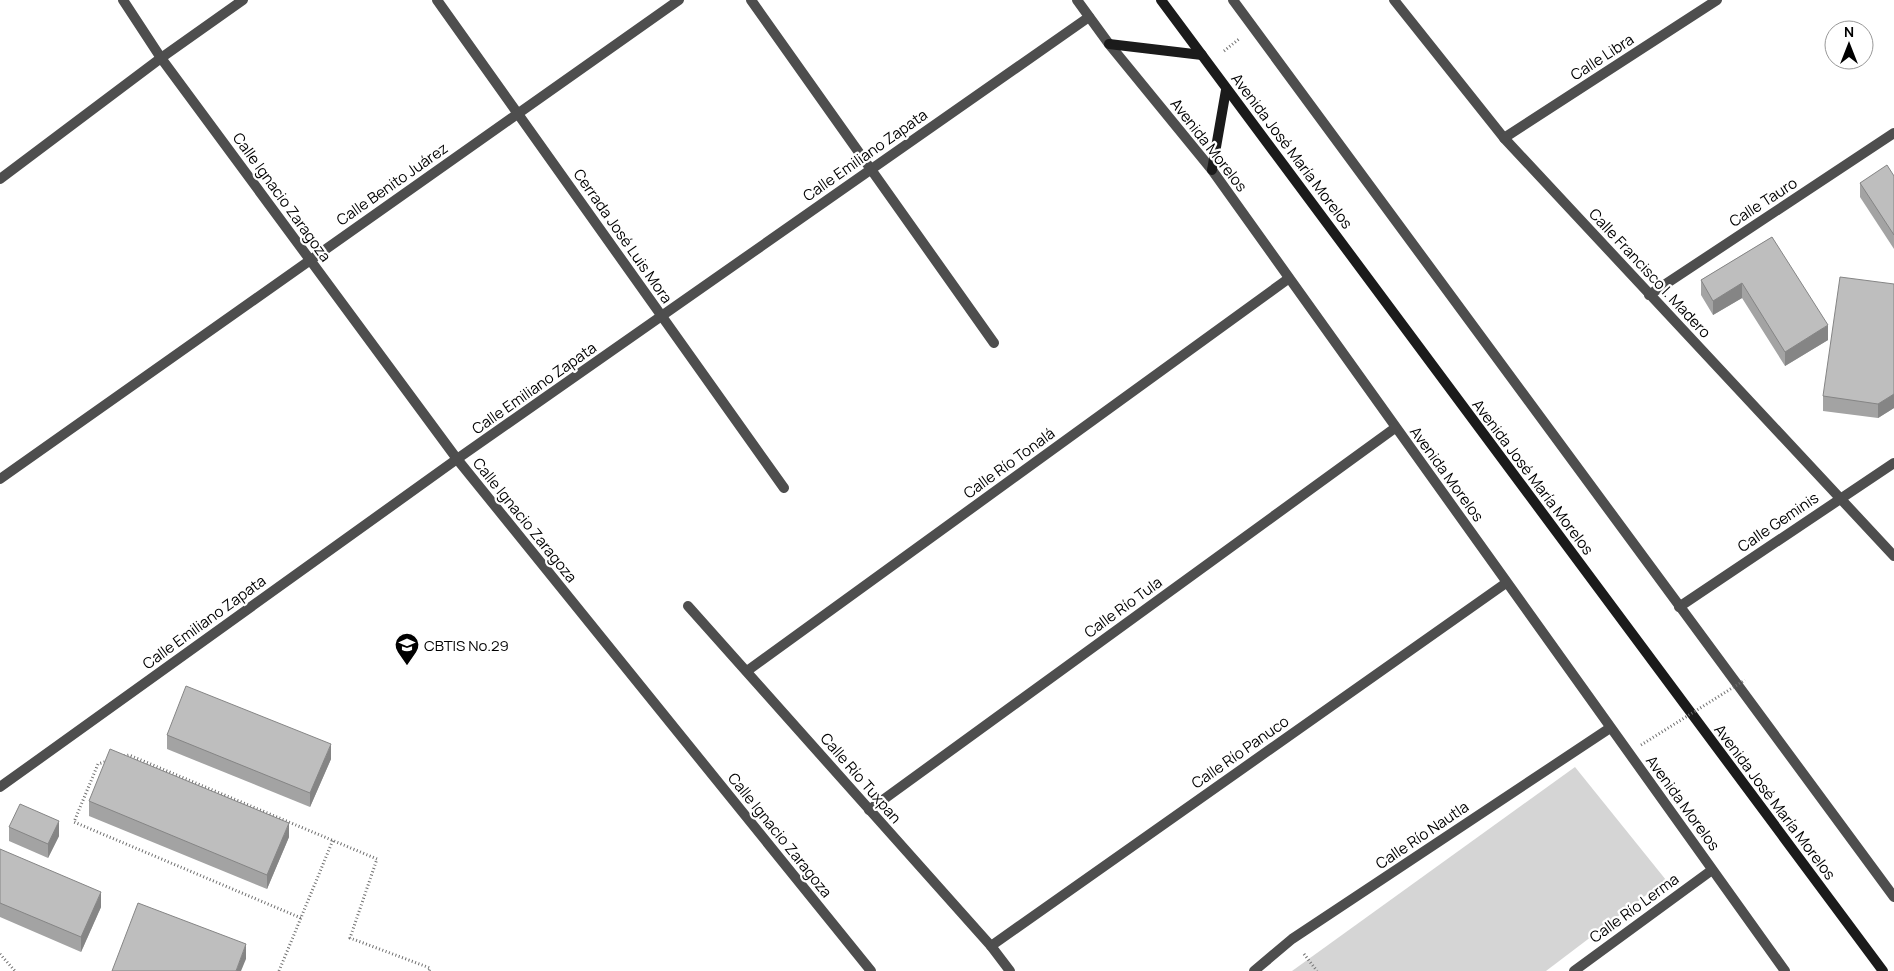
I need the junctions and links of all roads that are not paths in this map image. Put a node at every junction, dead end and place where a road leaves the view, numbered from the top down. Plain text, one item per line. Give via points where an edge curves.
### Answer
1 (123, 0) edge
2 (243, 0) edge
3 (438, 0) edge
4 (679, 0) edge
5 (751, 0) edge
6 (1077, 0) edge
7 (1161, 0) edge
8 (1233, 0) edge
9 (1395, 0) edge
10 (1717, 0) edge
11 (1089, 17) junction
12 (1110, 44) junction
13 (160, 58) junction
14 (1205, 59) junction
15 (1226, 90) junction
16 (519, 115) junction
17 (1894, 134) edge
18 (1504, 138) junction
19 (871, 168) junction
20 (1212, 170) junction
21 (0, 179) edge
22 (309, 259) junction
23 (1288, 279) junction
24 (1649, 295) junction
25 (662, 317) junction
26 (994, 343) dead end
27 (1395, 428) junction
28 (457, 459) junction
29 (1894, 463) edge
30 (0, 479) edge
31 (784, 488) dead end
32 (1841, 498) junction
33 (1894, 556) edge
34 (1506, 583) junction
35 (688, 606) dead end
36 (1679, 607) junction
37 (747, 671) junction
38 (1610, 728) junction
39 (0, 787) edge
40 (869, 810) junction
41 (1712, 870) junction
42 (1894, 896) edge
43 (991, 946) junction
44 (871, 971) edge
45 (1010, 971) edge
46 (1254, 971) edge
47 (1574, 971) edge
48 (1786, 971) edge
49 (1883, 971) edge

1 - 13 street, Calle Ignacio Zaragoza
2 - 13 street
3 - 16 street, Cerrada José Luis Mora
4 - 16 street, Calle Benito Juárez
5 - 19 street
6 - 11 street, Avenida Morelos
7 - 14 main road, Avenida José María Morelos
8 - 36 street
9 - 18 street, Calle Francisco I. Madero
10 - 18 street, Calle Libra
11 - 12 street, Avenida Morelos
11 - 19 street, Calle Emiliano Zapata
12 - 14 main road
12 - 20 street, Avenida Morelos
13 - 21 street
13 - 22 street, Calle Ignacio Zaragoza
14 - 15 main road, Avenida José María Morelos
15 - 20 main road
15 - 49 main road, Avenida José María Morelos
16 - 22 street, Calle Benito Juárez
16 - 25 street, Cerrada José Luis Mora
17 - 24 street, Calle Tauro
18 - 24 street, Calle Francisco I. Madero
19 - 25 street, Calle Emiliano Zapata
19 - 26 street
20 - 23 street, Avenida Morelos
22 - 28 street, Calle Ignacio Zaragoza
22 - 30 street, Calle Benito Juárez
23 - 27 street, Avenida Morelos
23 - 37 street, Calle Río Tonalá
24 - 32 street, Calle Francisco I. Madero
25 - 28 street, Calle Emiliano Zapata
25 - 31 street, Cerrada José Luis Mora
27 - 34 street, Avenida Morelos
27 - 40 street, Calle Río Tula
28 - 39 street, Calle Emiliano Zapata
28 - 44 street, Calle Ignacio Zaragoza
29 - 32 street, Calle Geminis
32 - 33 street, Calle Francisco I. Madero
32 - 36 street, Calle Geminis
34 - 38 street, Avenida Morelos
34 - 43 street, Calle Río Panuco
35 - 37 street, Calle Río Tuxpan
36 - 42 street
37 - 40 street, Calle Río Tuxpan
38 - 41 street, Avenida Morelos
38 - 46 street, Calle Río Nautla via 1292,939
40 - 43 street, Calle Río Tuxpan
41 - 47 street, Calle Río Lerma
41 - 48 street, Avenida Morelos
43 - 45 street, Calle Río Tuxpan

